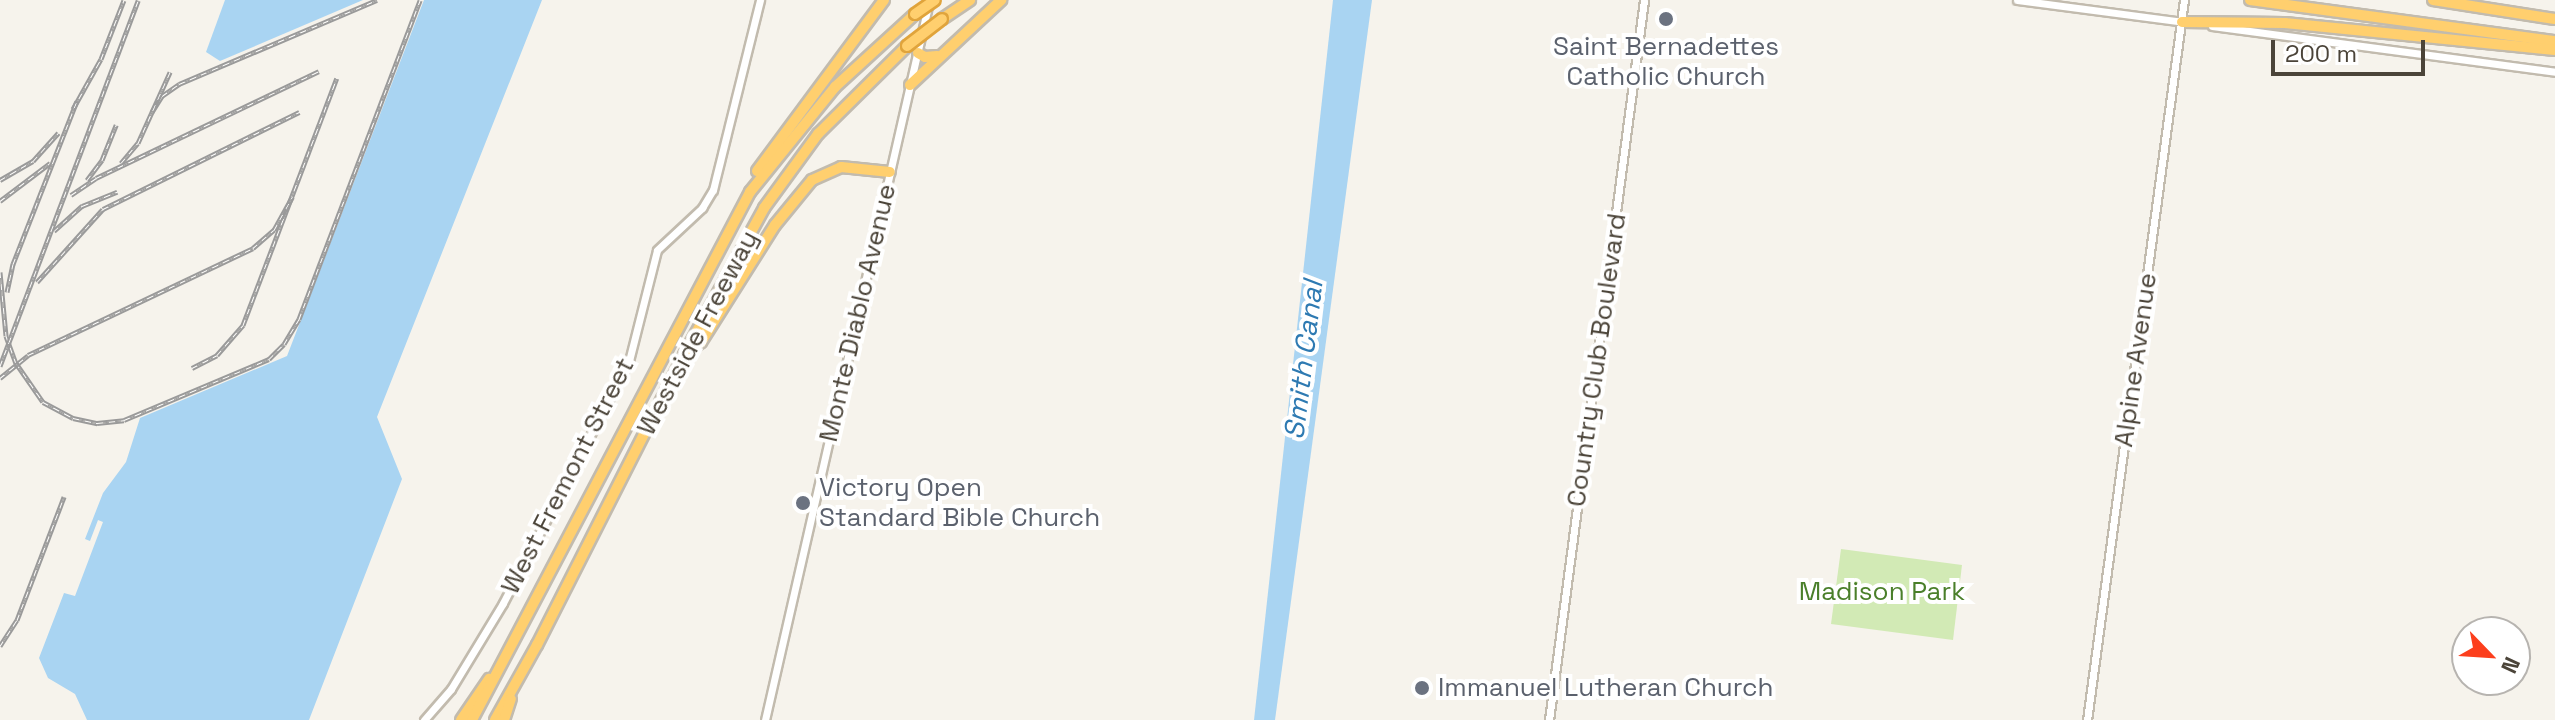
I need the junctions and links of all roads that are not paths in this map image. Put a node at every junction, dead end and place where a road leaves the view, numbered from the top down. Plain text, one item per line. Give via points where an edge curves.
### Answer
1 (760, 0) edge
2 (884, 0) edge
3 (932, 0) edge
4 (970, 0) edge
5 (1001, 0) edge
6 (1644, 0) edge
7 (2017, 0) edge
8 (2184, 0) edge
9 (2250, 0) edge
10 (2438, 1) edge
11 (2475, 3) edge
12 (2555, 18) edge
13 (2182, 22) junction
14 (2473, 35) junction
15 (2555, 41) edge
16 (2555, 50) edge
17 (918, 53) junction
18 (937, 56) junction
19 (2555, 72) edge
20 (910, 85) junction
21 (890, 172) junction
22 (750, 192) junction
23 (684, 355) junction
24 (487, 685) junction
25 (514, 690) junction
26 (424, 720) edge
27 (461, 720) edge
28 (472, 720) edge
29 (495, 720) edge
30 (504, 720) edge
31 (765, 720) edge
32 (1549, 720) edge
33 (2087, 720) edge

1 - 26 street, West Fremont Street via 713,190 702,208 657,250 629,361 503,603 451,689
2 - 22 highway via 786,130 754,176
3 - 17 street, Monte Diablo Avenue
3 - 22 highway, Westside Freeway, bridge via 835,87
4 - 23 highway, Westside Freeway, bridge via 907,46 818,134 775,191
5 - 18 highway
6 - 32 street, Country Club Boulevard
7 - 13 street
8 - 13 street, Alpine Avenue
9 - 14 highway
10 - 11 highway
11 - 12 highway
13 - 14 highway via 2285,23 2439,39
13 - 19 street
13 - 33 street, Alpine Avenue
14 - 15 highway
14 - 16 highway
17 - 18 highway
17 - 20 street, Monte Diablo Avenue
18 - 20 highway
20 - 21 street, Monte Diablo Avenue
21 - 23 highway via 847,166 820,175 787,208 701,342
21 - 31 street, Monte Diablo Avenue
22 - 24 highway, Westside Freeway
23 - 25 highway, Westside Freeway
24 - 27 highway
24 - 28 highway, Westside Freeway
25 - 29 highway, Westside Freeway
25 - 30 highway

